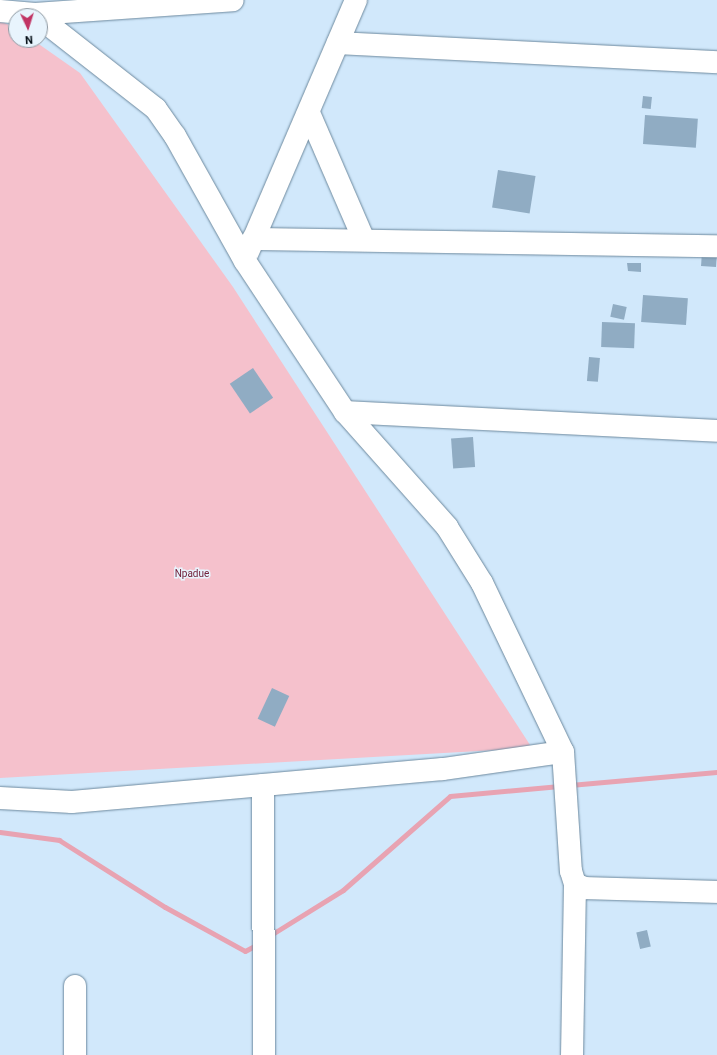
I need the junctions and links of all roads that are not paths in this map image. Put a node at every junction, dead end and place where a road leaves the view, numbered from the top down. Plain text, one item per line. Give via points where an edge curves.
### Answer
1 (233, 0) edge
2 (356, 0) edge
3 (48, 15) edge
4 (48, 25) edge
5 (338, 43) junction
6 (717, 62) edge
7 (309, 113) junction
8 (253, 239) junction
9 (364, 240) junction
10 (717, 246) edge
11 (245, 261) junction
12 (345, 412) junction
13 (717, 431) edge
14 (563, 752) junction
15 (262, 785) junction
16 (0, 798) edge
17 (575, 884) junction
18 (717, 892) edge
19 (75, 986) dead end
20 (75, 1055) edge
21 (264, 1055) edge
22 (572, 1055) edge

1 - 3 street
2 - 5 street
4 - 11 street via 156,109 175,136
5 - 6 street
5 - 7 street
7 - 8 street
7 - 9 street
8 - 9 street
8 - 11 street
9 - 10 street
11 - 12 street
12 - 13 street
12 - 14 street via 447,527 482,583
14 - 15 street via 443,769
14 - 17 street via 571,871
15 - 16 street via 72,802
15 - 21 street
17 - 18 street via 585,888
17 - 22 street
19 - 20 street

